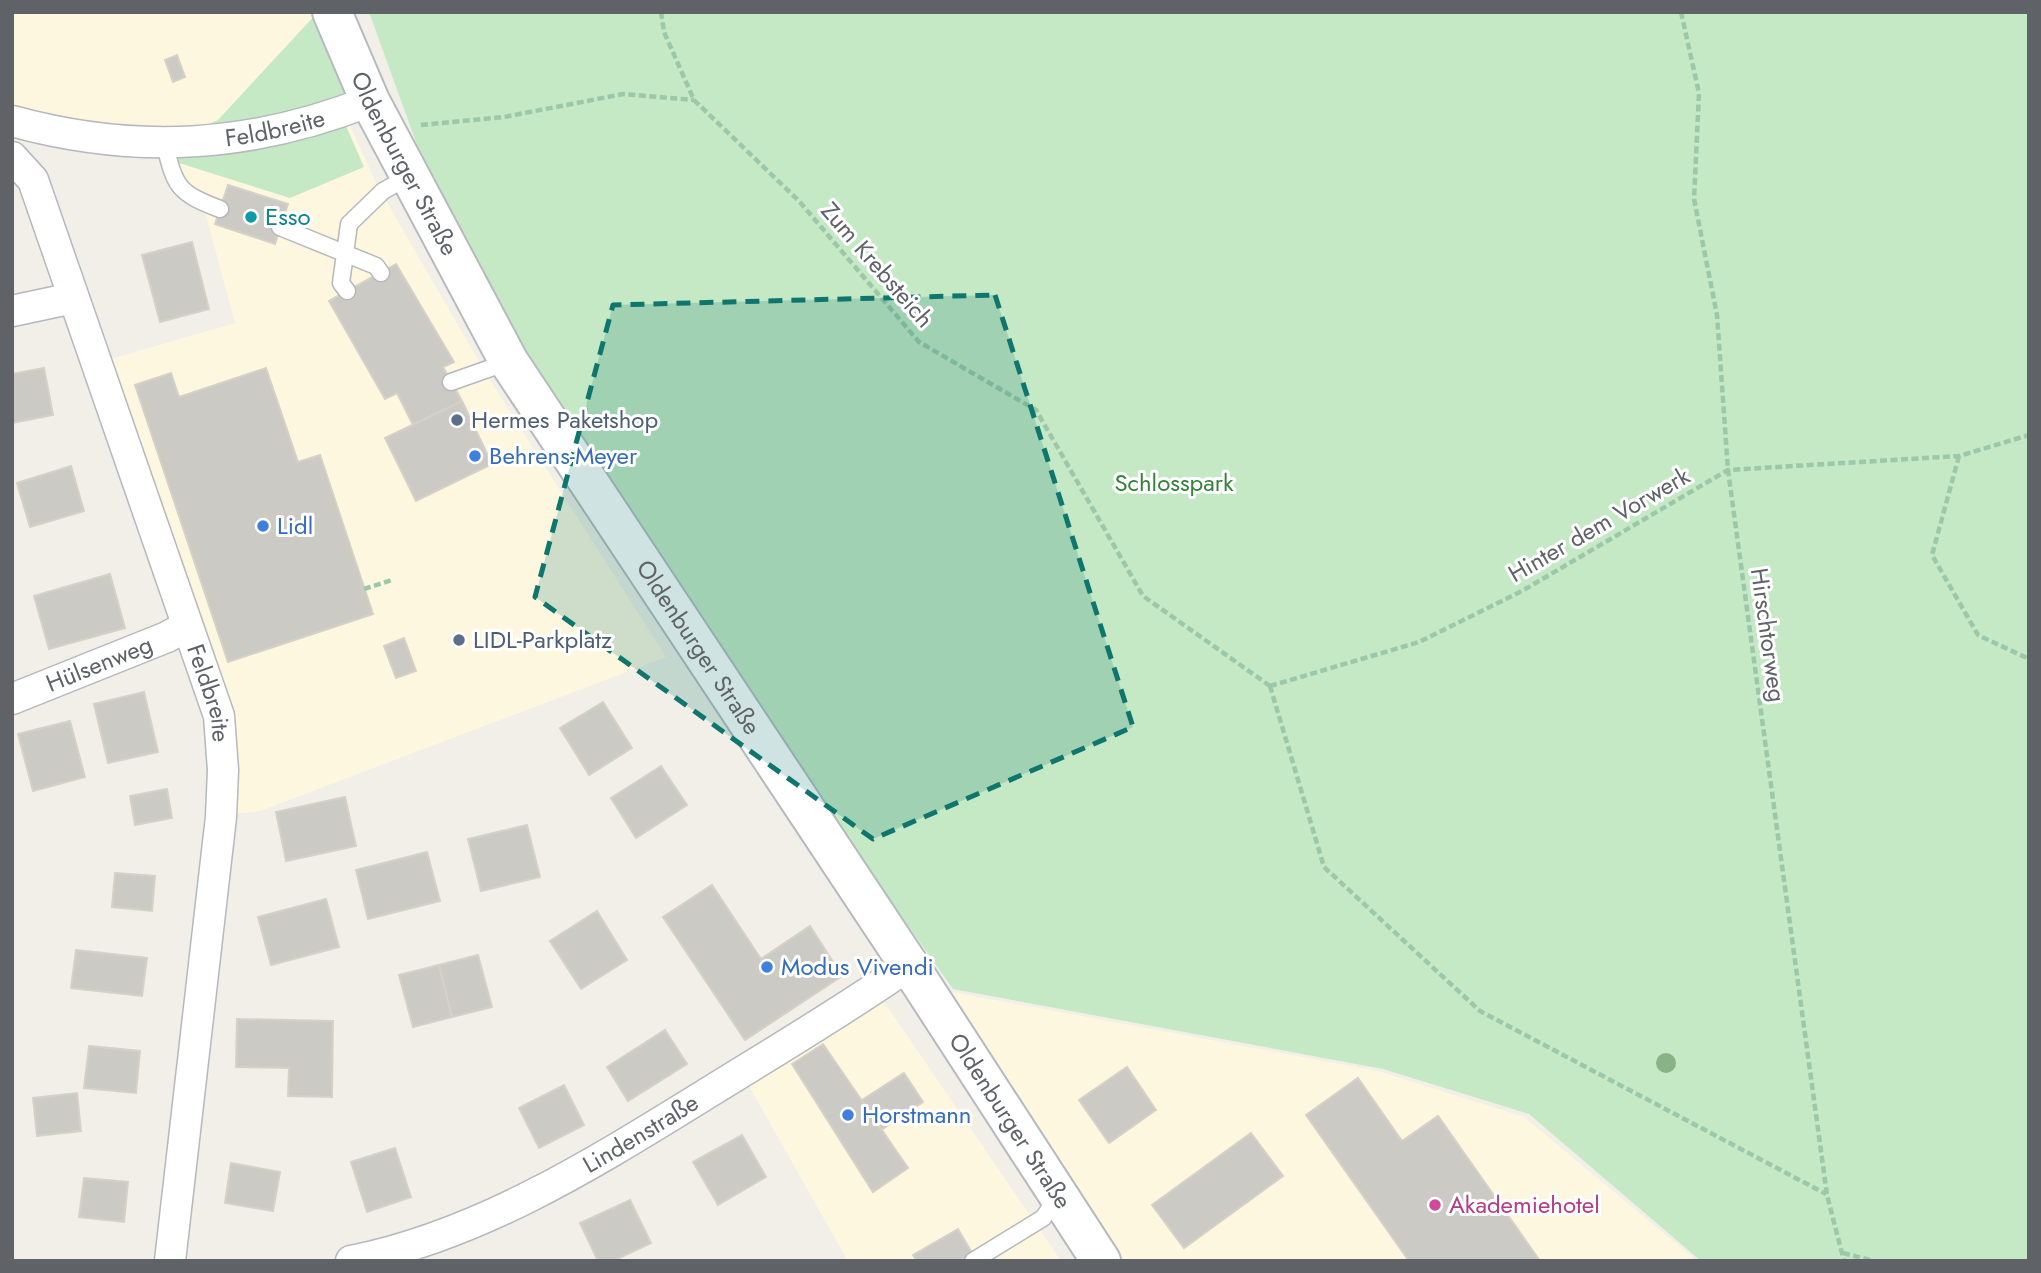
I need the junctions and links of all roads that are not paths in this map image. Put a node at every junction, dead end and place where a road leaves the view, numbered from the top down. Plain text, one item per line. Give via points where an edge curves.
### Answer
1 (332, 12) edge
2 (377, 114) junction
3 (12, 121) edge
4 (165, 145) junction
5 (12, 157) edge
6 (410, 176) junction
7 (220, 209) dead end
8 (280, 227) dead end
9 (346, 256) junction
10 (381, 273) dead end
11 (347, 292) dead end
12 (73, 298) junction
13 (12, 311) edge
14 (509, 362) junction
15 (451, 382) dead end
16 (187, 626) junction
17 (12, 699) edge
18 (909, 965) junction
19 (1058, 1197) junction
20 (170, 1261) edge
21 (351, 1261) edge
22 (974, 1261) edge
23 (1101, 1261) edge

1 - 2 street, Oldenburger Straße
2 - 4 street, Feldbreite via 325,117 245,138
2 - 6 street, Oldenburger Straße
3 - 4 street, Feldbreite via 65,135
4 - 7 lane via 174,181 195,199
5 - 12 street, Feldbreite via 33,180
6 - 9 lane via 383,191 349,224
6 - 14 street, Oldenburger Straße
8 - 9 lane
9 - 10 lane via 376,266
9 - 11 lane via 341,283
12 - 13 street
12 - 16 street, Feldbreite
14 - 15 lane
14 - 18 street, Oldenburger Straße
16 - 17 street, Hülsenweg
16 - 20 street, Feldbreite via 219,716 223,770
18 - 19 street, Oldenburger Straße
18 - 21 street, Lindenstraße via 613,1151 435,1238
19 - 22 lane via 1043,1218
19 - 23 street, Oldenburger Straße

